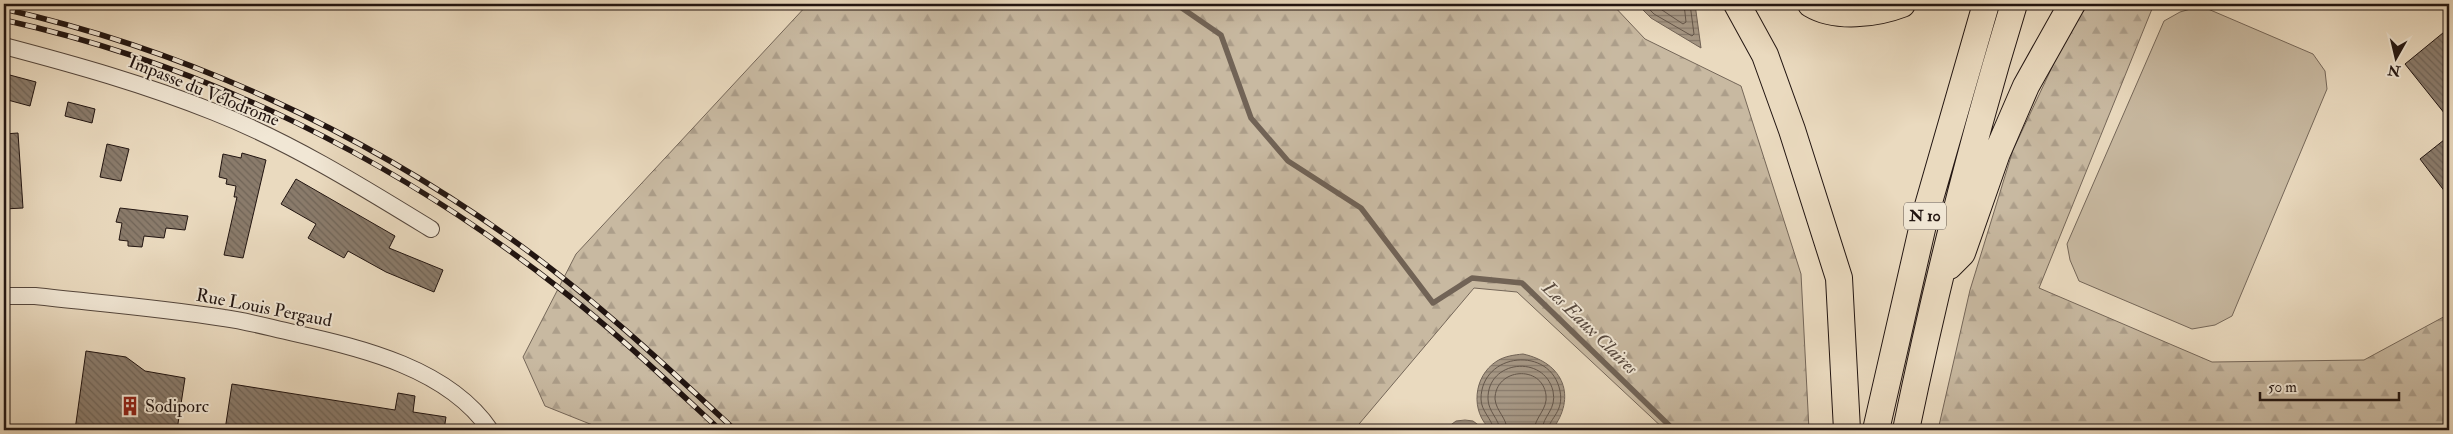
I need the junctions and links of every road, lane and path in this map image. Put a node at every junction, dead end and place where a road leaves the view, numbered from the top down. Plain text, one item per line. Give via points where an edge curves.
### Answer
1 (1737, 4) edge
2 (1812, 4) edge
3 (1902, 4) edge
4 (1986, 4) edge
5 (2014, 4) edge
6 (2072, 4) edge
7 (4, 46) edge
8 (431, 229) dead end
9 (1939, 275) junction
10 (4, 296) edge
11 (490, 430) edge
12 (1846, 430) edge
13 (1876, 430) edge
14 (1906, 430) edge

1 - 12 highway via 1765,55 1839,278
2 - 3 highway via 1843,12 1870,12
4 - 13 highway, N 10 via 1925,216
5 - 9 highway, N 10
6 - 9 highway via 2026,86 1997,153 1962,253
7 - 8 street, Impasse du Vélodrome via 102,72 215,112 297,151
9 - 14 highway, N 10
10 - 11 street, Rue Louis Pergaud via 35,296 226,318 354,347 408,367 458,396

